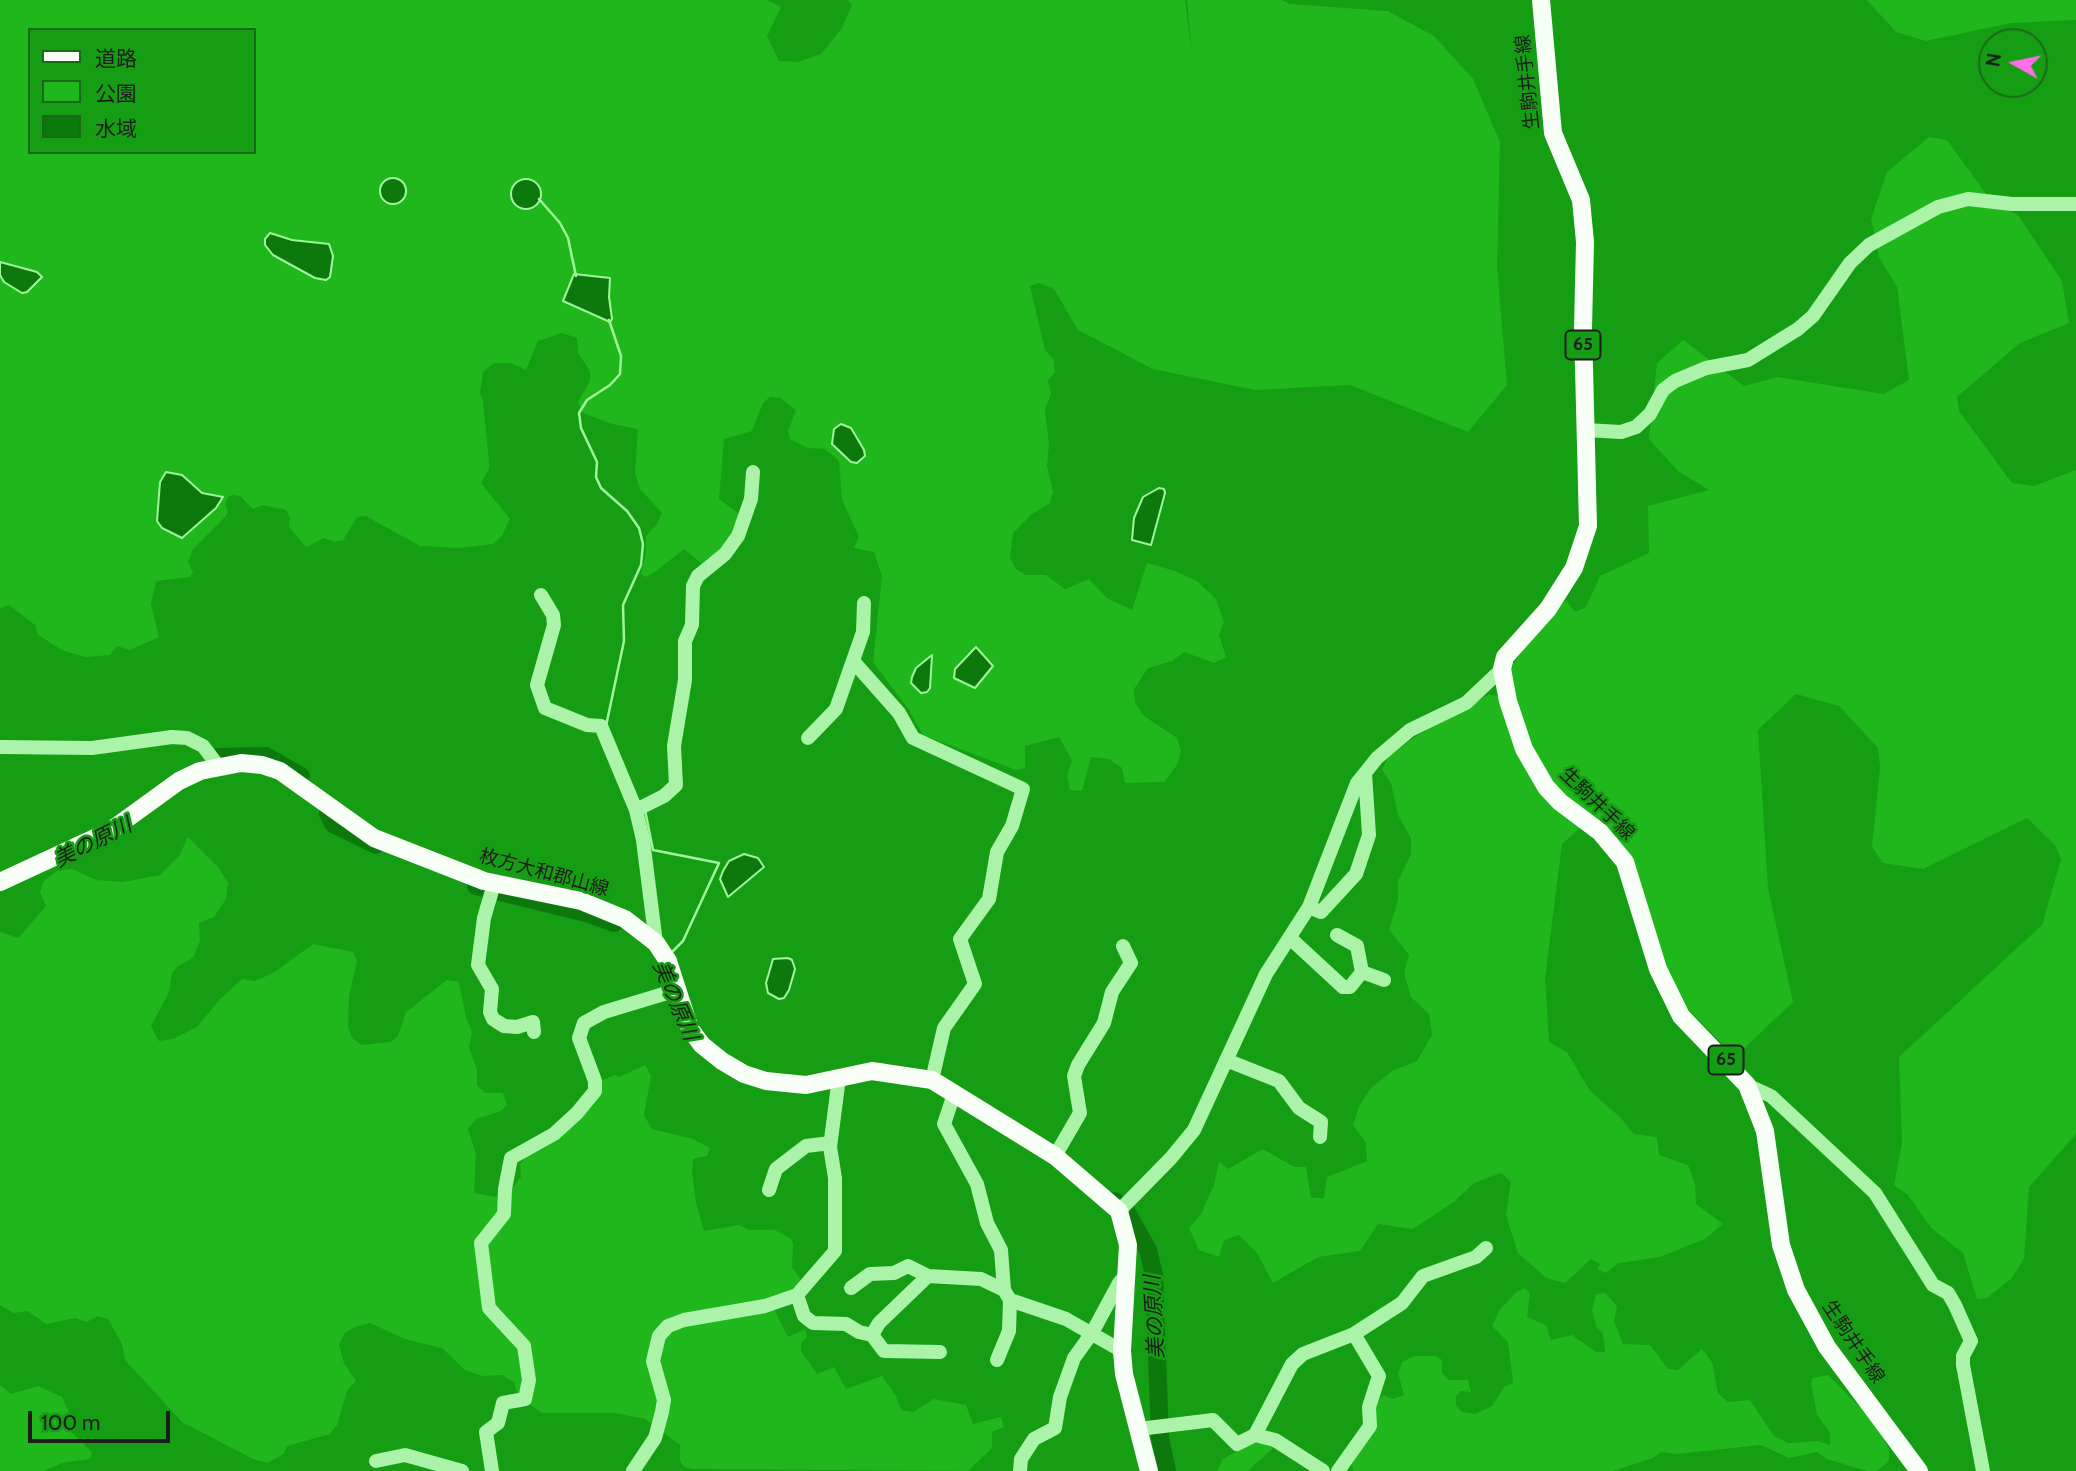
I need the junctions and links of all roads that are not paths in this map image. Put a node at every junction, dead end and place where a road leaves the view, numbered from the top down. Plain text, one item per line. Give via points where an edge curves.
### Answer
1 (1541, 0) edge
2 (2076, 204) edge
3 (1585, 430) junction
4 (753, 472) dead end
5 (541, 595) dead end
6 (864, 603) dead end
7 (853, 661) junction
8 (1502, 669) junction
9 (808, 738) dead end
10 (0, 747) edge
11 (219, 767) junction
12 (1365, 773) junction
13 (636, 810) junction
14 (0, 882) edge
15 (494, 884) junction
16 (1309, 907) junction
17 (1337, 935) dead end
18 (1290, 938) junction
19 (656, 943) junction
20 (1123, 946) dead end
21 (1362, 972) junction
22 (1384, 980) dead end
23 (677, 990) junction
24 (534, 1032) dead end
25 (1226, 1060) junction
26 (839, 1079) junction
27 (932, 1080) junction
28 (1747, 1085) junction
29 (954, 1094) junction
30 (1320, 1137) dead end
31 (830, 1143) junction
32 (1055, 1156) junction
33 (769, 1191) dead end
34 (1123, 1207) junction
35 (1486, 1248) dead end
36 (1128, 1273) junction
37 (928, 1276) junction
38 (851, 1288) dead end
39 (797, 1295) junction
40 (1007, 1295) junction
41 (1092, 1333) junction
42 (1354, 1334) junction
43 (872, 1335) junction
44 (1122, 1351) junction
45 (940, 1352) dead end
46 (997, 1360) dead end
47 (1145, 1428) junction
48 (1255, 1435) junction
49 (376, 1461) dead end
50 (462, 1471) edge
51 (492, 1471) edge
52 (633, 1471) edge
53 (1020, 1471) edge
54 (1149, 1471) edge
55 (1323, 1471) edge
56 (1338, 1471) edge
57 (1919, 1471) edge
58 (1983, 1471) edge

1 - 3 main road, 生駒井手線 / 65 via 1553,133 1581,200
2 - 3 street via 1968,199 1938,207 1869,245 1850,263 1813,316 1748,360 1675,381 1636,428
3 - 8 main road, 生駒井手線 / 65 via 1588,526 1574,568 1548,609 1505,657
4 - 13 street via 751,499 738,536 693,586 692,625 685,641 685,680 674,746 676,785
5 - 13 street via 554,625 537,685 545,708 601,726
6 - 7 street via 863,632
7 - 9 street via 836,709
7 - 27 street via 899,713 913,738 1023,789 998,852 989,899 960,939 975,984 944,1028
8 - 12 street via 1466,703 1410,730
8 - 28 main road, 生駒井手線 / 65 via 1508,701 1535,769 1560,802 1600,832 1625,862 1658,969 1681,1016
10 - 11 street via 92,748 187,738 203,746
11 - 14 main road, 枚方大和郡山線 via 179,781 110,831
11 - 15 main road, 枚方大和郡山線 via 241,763 280,771 374,838
12 - 16 street via 1350,797
12 - 16 street via 1369,835 1356,874 1321,912
13 - 19 street
15 - 19 main road, 枚方大和郡山線 via 606,909
15 - 24 street via 478,965 492,989 490,1012 504,1026 533,1022
16 - 18 street
17 - 21 street via 1357,946
18 - 21 street via 1343,987 1350,987
18 - 25 street via 1266,974
19 - 23 main road, 枚方大和郡山線 via 668,961
20 - 32 street via 1131,963 1112,992 1104,1023 1078,1065 1074,1076 1080,1112
21 - 22 street
23 - 26 main road, 枚方大和郡山線 via 690,1029 702,1045 744,1074 806,1084
23 - 51 street via 604,1012 584,1023 579,1038 595,1091 554,1134 511,1158 504,1214 481,1243 489,1308 524,1346 528,1388 526,1399 503,1403 498,1423 486,1433
25 - 30 street via 1279,1081 1298,1108 1321,1122
25 - 34 street via 1194,1130
26 - 27 main road, 枚方大和郡山線 via 872,1071
26 - 31 street
27 - 29 main road, 枚方大和郡山線
28 - 57 main road, 生駒井手線 / 65 via 1765,1131 1781,1245 1796,1290 1826,1347
28 - 58 street via 1771,1096 1875,1194 1933,1285 1948,1293 1971,1342 1963,1365
29 - 32 main road, 枚方大和郡山線
29 - 40 street via 944,1124 976,1184 987,1223 1001,1250
31 - 33 street via 806,1146 776,1169
31 - 39 street via 835,1251
32 - 34 main road, 枚方大和郡山線
34 - 36 main road
35 - 42 street via 1476,1257 1423,1276 1402,1303
36 - 41 street
36 - 44 main road
37 - 38 street via 908,1266 894,1273 870,1274
37 - 40 street via 981,1279
37 - 43 street
39 - 43 street via 804,1316 813,1323 846,1324
39 - 52 street via 668,1326 659,1336 653,1362 662,1412 654,1438
40 - 41 street
40 - 46 street via 1009,1331
41 - 44 street
41 - 53 street via 1067,1375 1055,1428 1034,1439 1021,1459
42 - 48 street via 1303,1354 1292,1364
42 - 56 street via 1379,1376 1370,1426
43 - 45 street via 884,1351
44 - 47 main road via 1124,1374
47 - 48 street via 1213,1420 1237,1444
47 - 54 main road
48 - 55 street via 1275,1440
49 - 50 street via 405,1455

